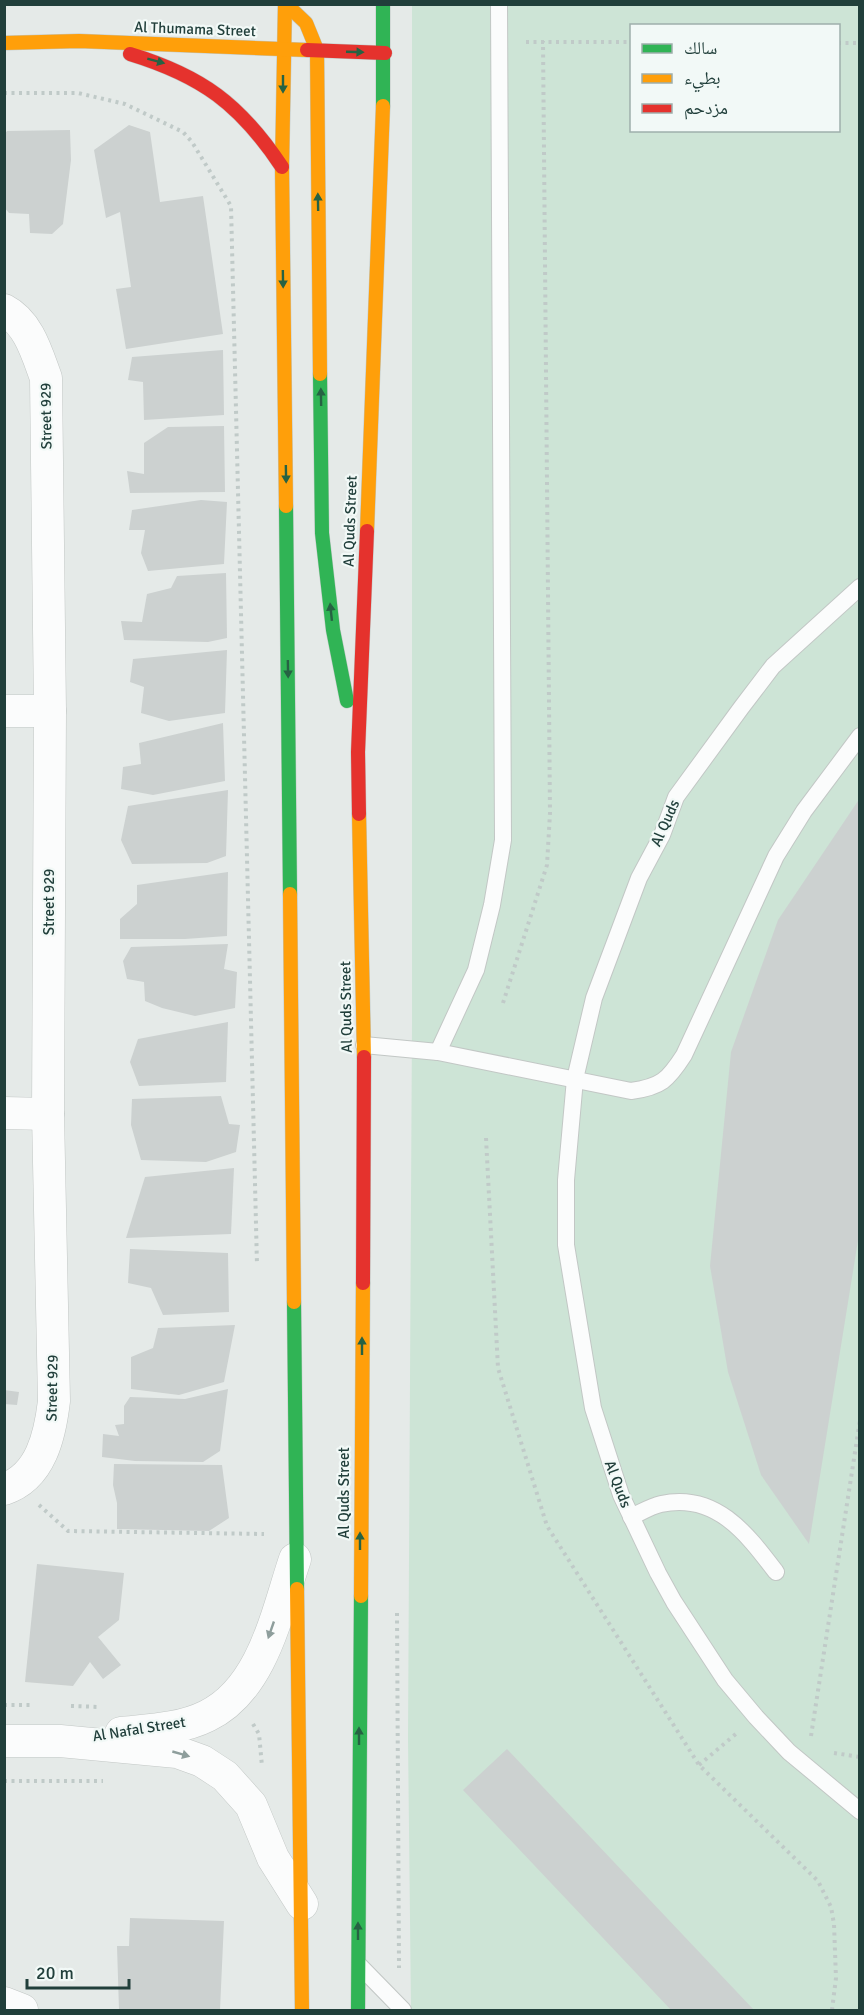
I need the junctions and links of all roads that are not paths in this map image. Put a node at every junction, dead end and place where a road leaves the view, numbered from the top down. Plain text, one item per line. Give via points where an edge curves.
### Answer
1 (286, 4) edge
2 (383, 4) edge
3 (499, 4) edge
4 (79, 41) junction
5 (4, 43) edge
6 (283, 49) junction
7 (317, 50) junction
8 (385, 53) junction
9 (282, 167) junction
10 (4, 310) edge
11 (860, 587) edge
12 (4, 711) edge
13 (50, 711) junction
14 (860, 736) edge
15 (358, 752) junction
16 (364, 1045) junction
17 (438, 1052) junction
18 (576, 1079) junction
19 (4, 1113) edge
20 (48, 1114) junction
21 (10, 1487) edge
22 (631, 1517) junction
23 (297, 1554) junction
24 (776, 1572) dead end
25 (4, 1741) edge
26 (60, 1741) junction
27 (860, 1811) edge
28 (302, 1904) junction
29 (358, 1964) junction
30 (4, 2003) edge
31 (22, 2010) edge
32 (302, 2010) edge
33 (358, 2010) edge
34 (403, 2010) edge

1 - 6 street
1 - 7 street via 306,23
2 - 8 street, Al Quds Street
3 - 17 lane via 503,840 476,970
4 - 5 street, Al Thumama Street
4 - 6 street, Al Thumama Street
4 -> 9 street via 166,64 220,94 244,113
6 - 7 street, Al Thumama Street
6 -> 9 street
7 -> 8 street, Al Thumama Street
15 -> 7 street via 333,630 322,533
8 - 15 street, Al Quds Street
9 -> 23 street
10 - 13 street, Street 929 via 33,340 46,378
11 - 18 lane, Al Quds via 773,666 676,798 608,954
12 - 13 street
13 - 20 street, Street 929
14 - 18 lane via 776,856 684,1055 670,1077 650,1088 631,1091
15 - 16 street, Al Quds Street
16 - 17 lane
29 -> 16 street, Al Quds Street
17 - 18 lane
18 - 22 lane, Al Quds via 566,1180 566,1245 593,1408
19 - 20 street
20 - 21 street, Street 929 via 54,1401 51,1431 39,1460
22 - 24 lane via 660,1504 689,1503 716,1510 734,1522
22 - 27 lane, Al Quds via 674,1602 725,1680 789,1752
23 -> 26 street, Al Nafal Street via 264,1649 238,1694 208,1716 172,1727
23 - 28 street
25 - 26 street, Al Nafal Street
26 -> 28 street, Al Nafal Street via 177,1752 202,1761 225,1776 251,1805 273,1858
28 - 32 street
29 - 33 street, Al Quds Street
29 - 34 lane
30 - 31 street

